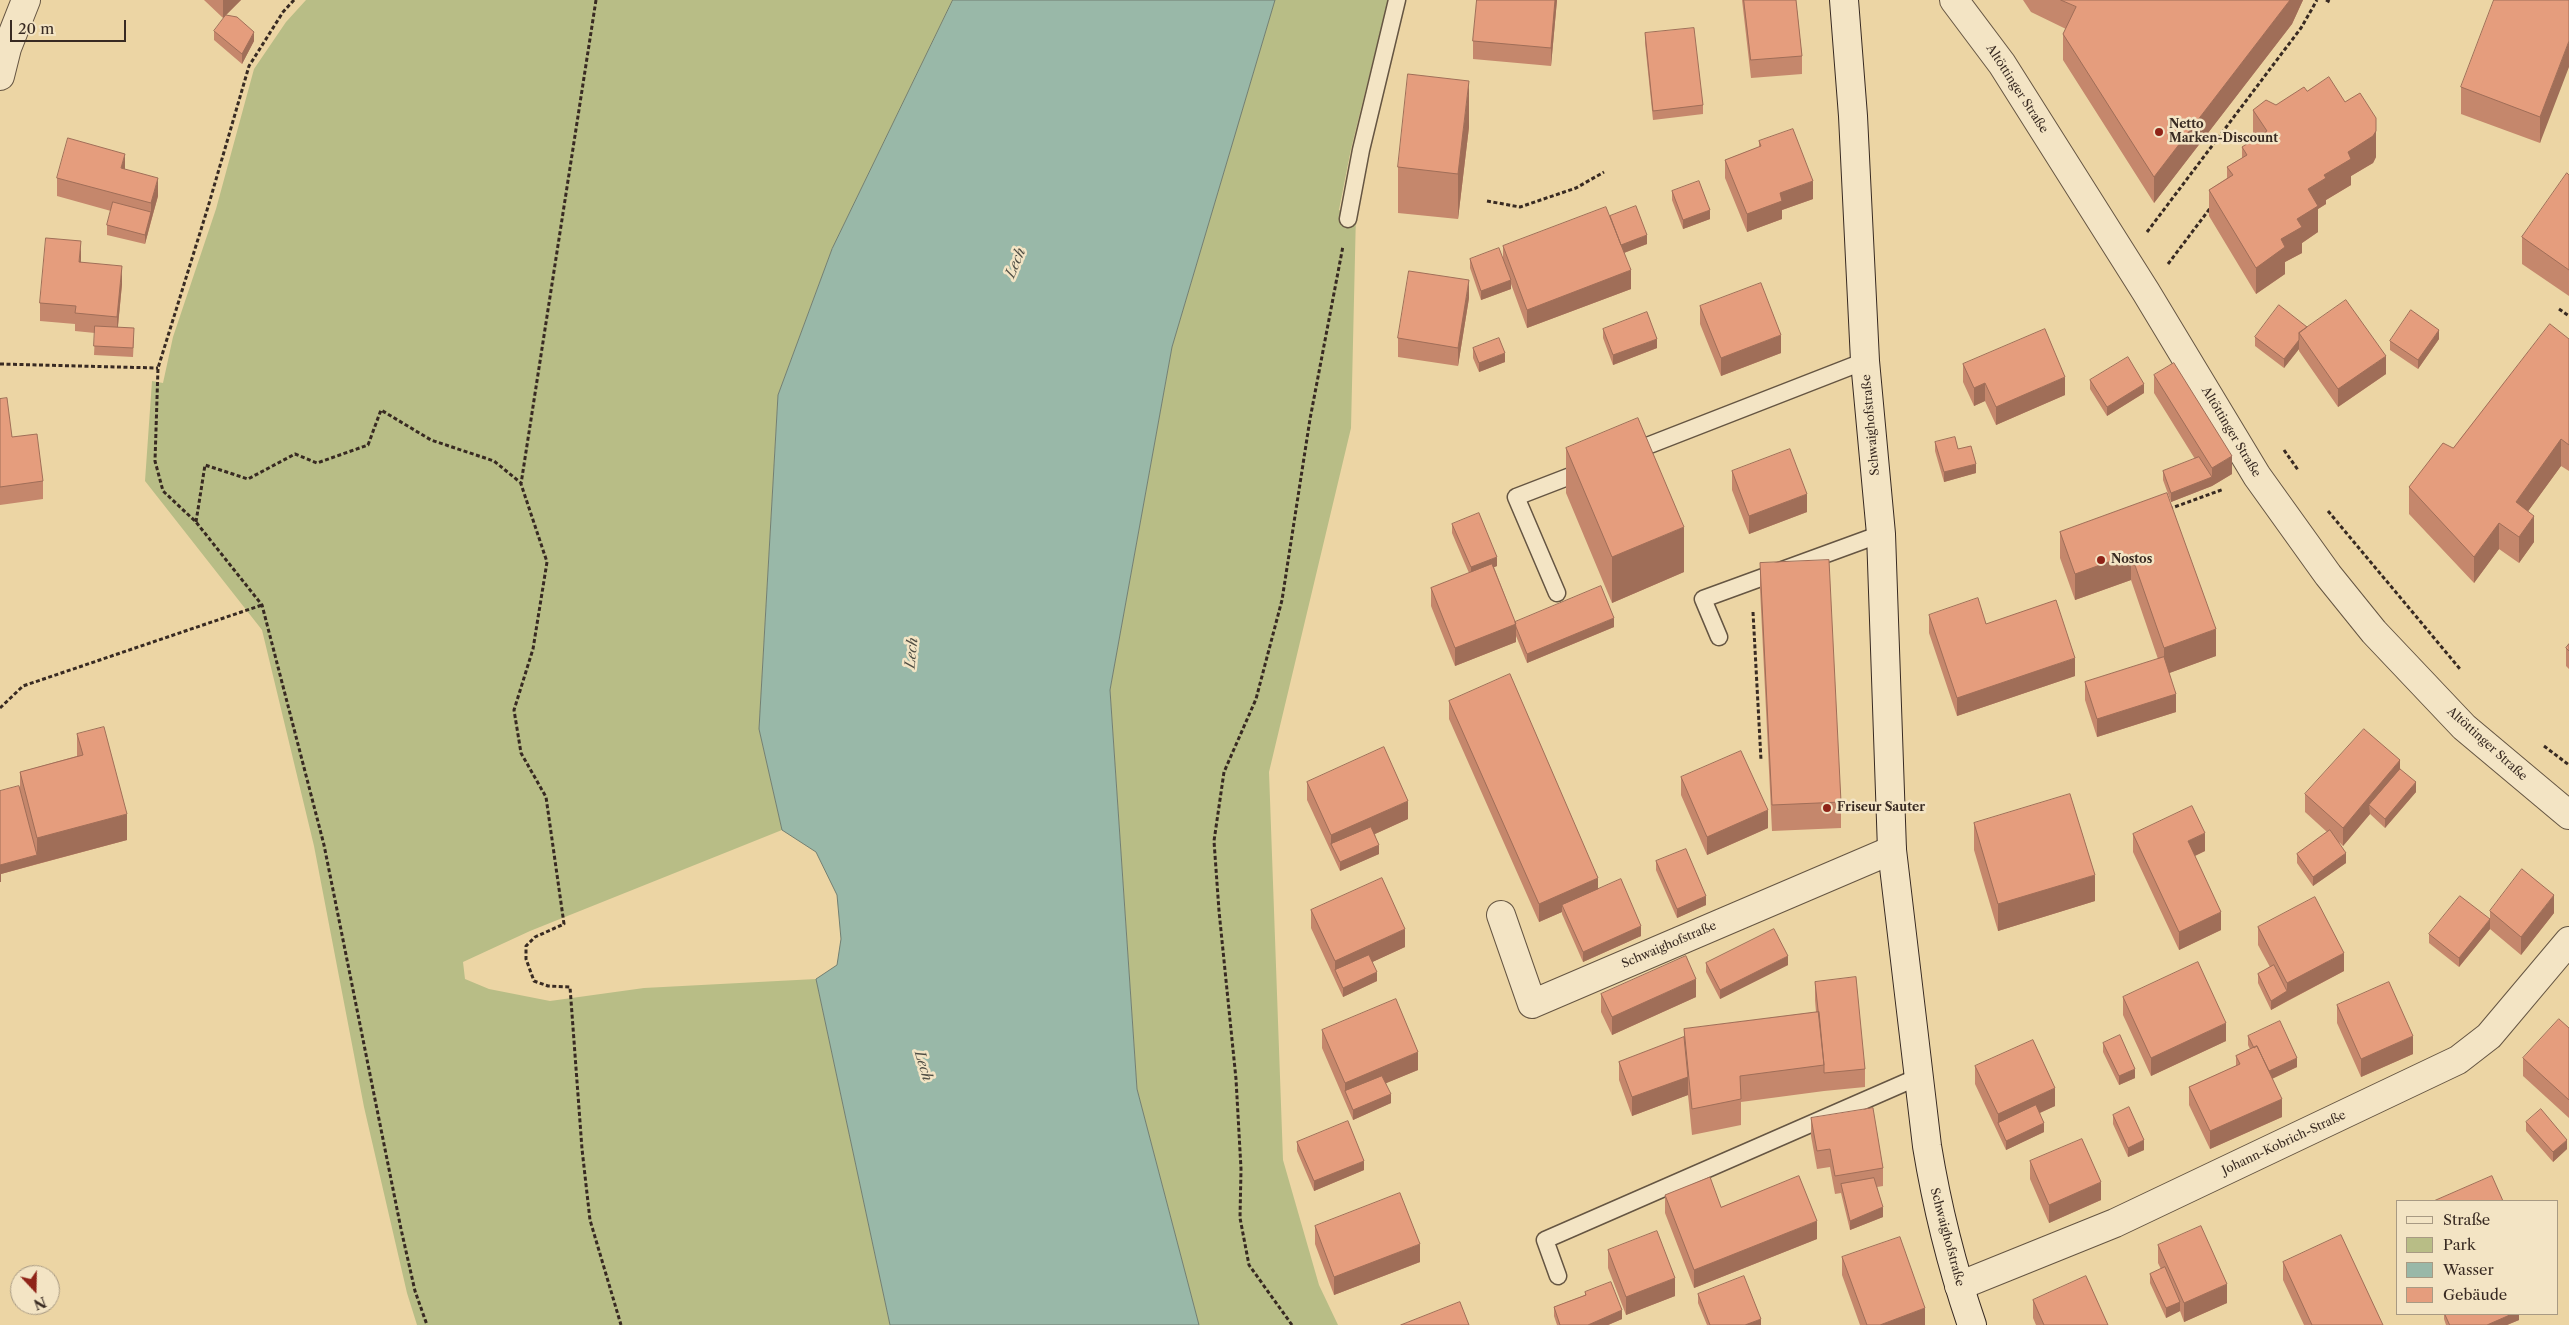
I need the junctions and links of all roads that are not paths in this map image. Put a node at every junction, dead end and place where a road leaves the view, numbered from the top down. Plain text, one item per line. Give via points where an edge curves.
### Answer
1 (26, 0) edge
2 (1397, 0) edge
3 (1844, 0) edge
4 (1954, 0) edge
5 (0, 76) edge
6 (1348, 219) road end
7 (1865, 361) junction
8 (1617, 458) edge
9 (1598, 465) edge
10 (1881, 534) junction
11 (1557, 593) dead end
12 (1719, 638) dead end
13 (2568, 812) edge
14 (1892, 850) junction
15 (1501, 915) dead end
16 (2569, 941) edge
17 (1918, 1077) junction
18 (1558, 1276) dead end
19 (1959, 1286) junction
20 (1972, 1325) edge

1 - 5 street
2 - 6 lane
3 - 7 street, Schwaighofstraße
4 - 13 street, Altöttinger Straße via 2002,64 2257,476 2328,575 2374,632 2464,727
7 - 8 lane
7 - 10 street, Schwaighofstraße
9 - 11 lane via 1516,497
10 - 12 lane via 1703,599
10 - 14 street, Schwaighofstraße
14 - 15 street, Schwaighofstraße via 1532,1004
14 - 17 street, Schwaighofstraße
16 - 19 street, Johann-Kobrich-Straße via 2489,1036 2458,1060 2115,1223
17 - 18 lane via 1545,1240
17 - 19 street, Schwaighofstraße via 1934,1194
19 - 20 street, Schwaighofstraße

